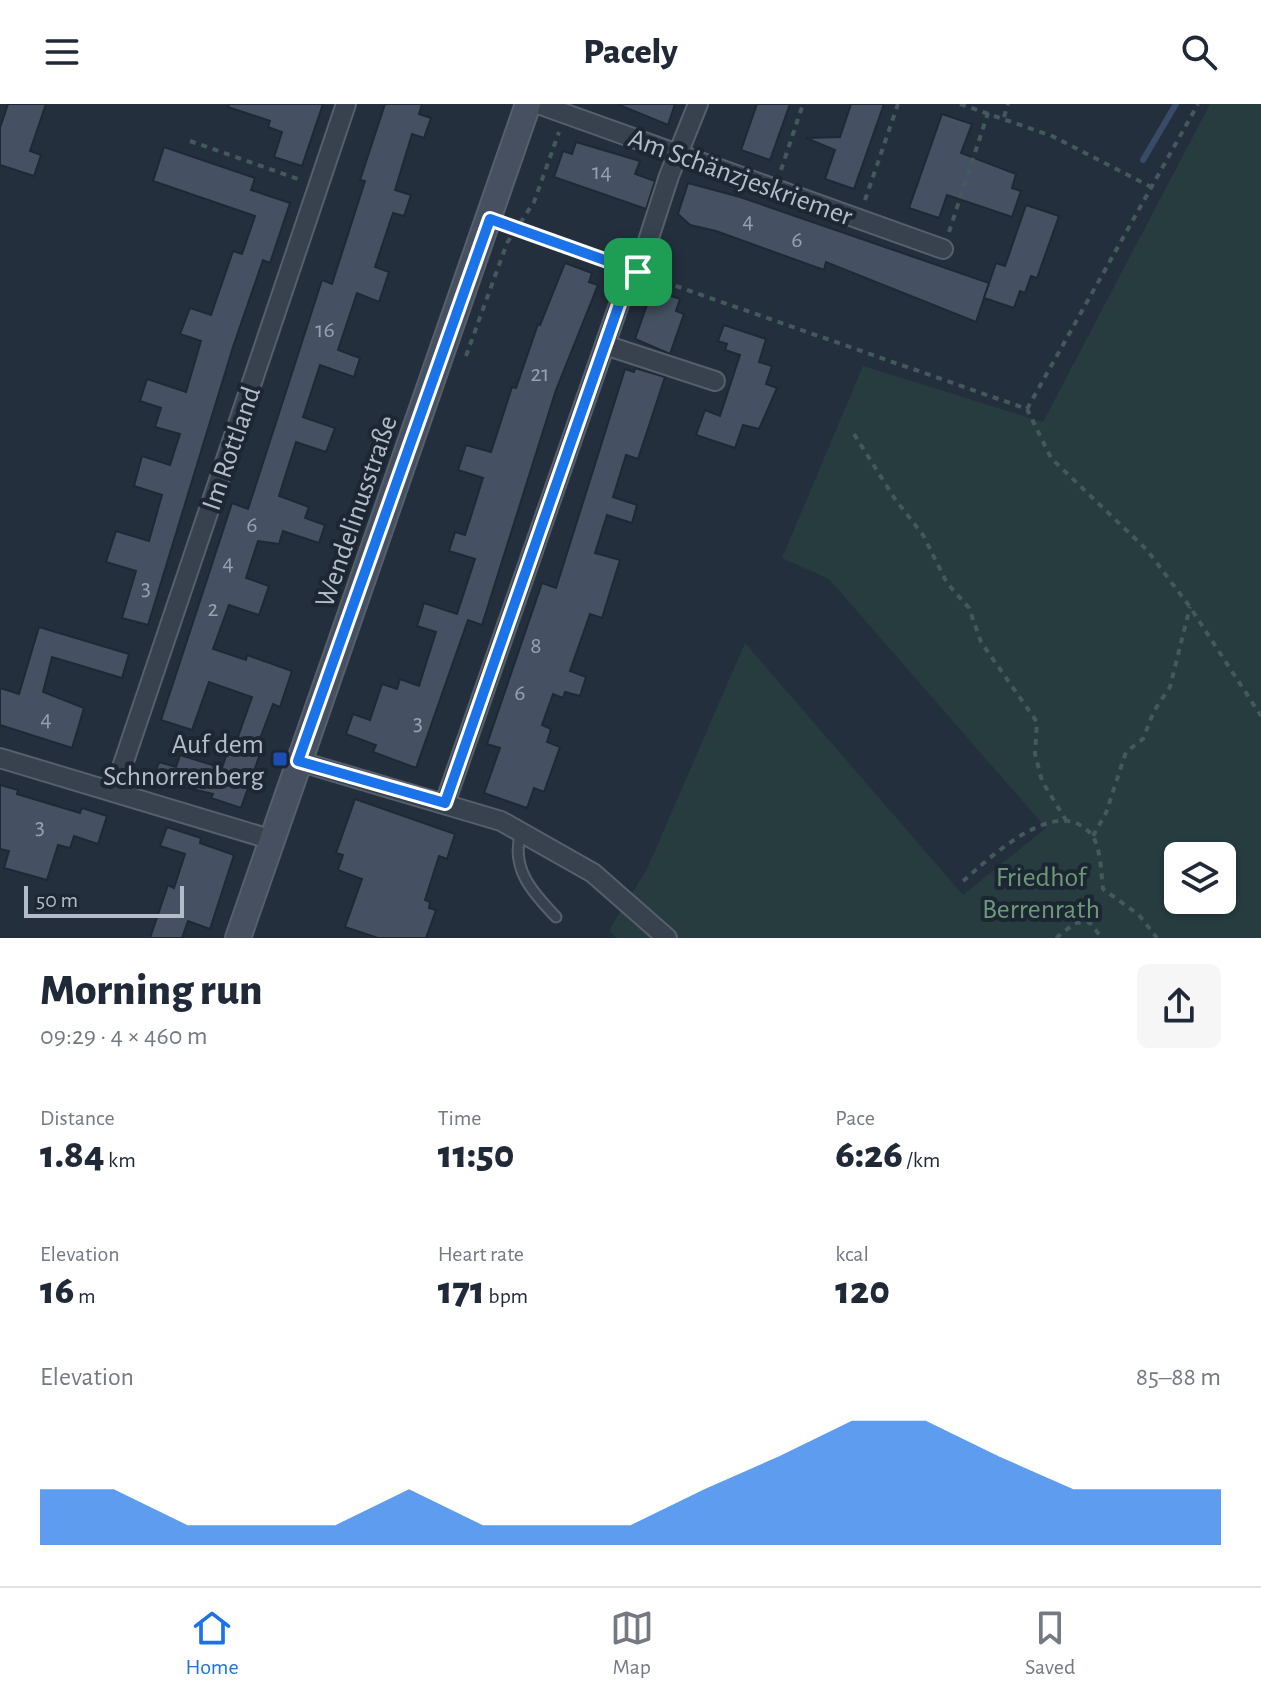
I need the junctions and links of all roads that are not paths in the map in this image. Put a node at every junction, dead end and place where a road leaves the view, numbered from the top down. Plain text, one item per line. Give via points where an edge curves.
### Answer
1 (346, 104) edge
2 (528, 104) edge
3 (538, 104) edge
4 (698, 104) edge
5 (680, 154) junction
6 (943, 249) road end
7 (605, 345) junction
8 (715, 381) dead end
9 (0, 758) edge
10 (298, 761) junction
11 (114, 791) junction
12 (445, 803) junction
13 (521, 832) junction
14 (273, 840) junction
15 (556, 917) dead end
16 (238, 938) edge
17 (667, 938) edge

1 - 11 street, Im Rottland
2 - 10 main road, Wendelinusstraße
3 - 5 street, Am Schänzjeskriemer
4 - 5 street
5 - 6 street, Am Schänzjeskriemer
5 - 7 street via 638,272 623,293
7 - 8 street
7 - 12 street
9 - 11 street
10 - 12 street
10 - 14 main road, Wendelinusstraße
11 - 14 street
12 - 13 street
13 - 15 lane via 517,860 522,876
13 - 17 street via 593,873
14 - 16 main road, Wendelinusstraße

